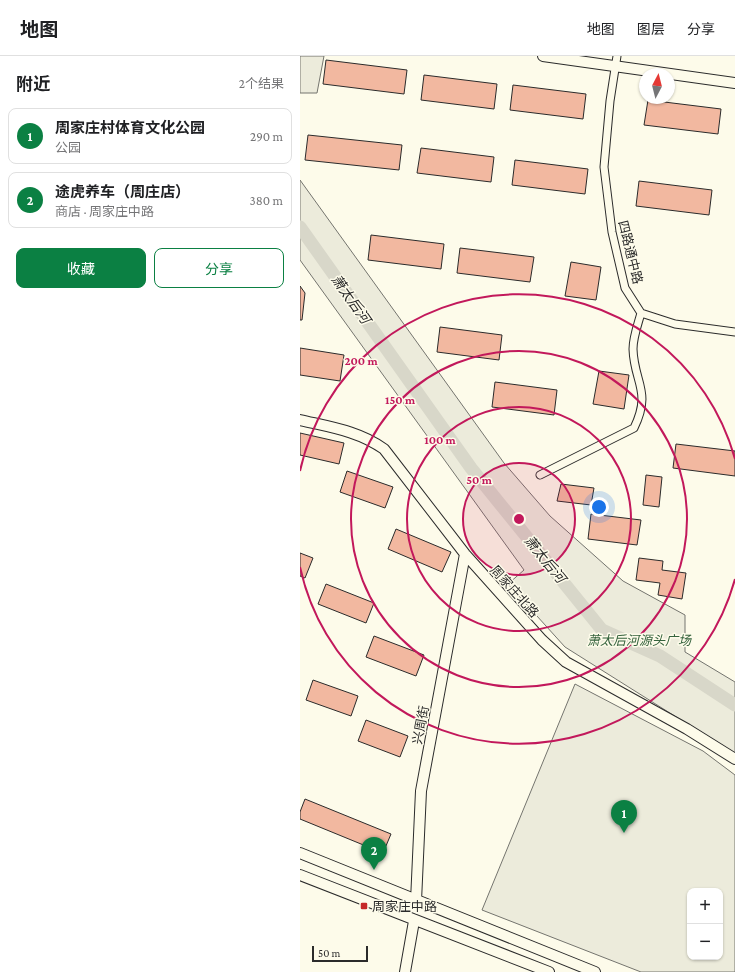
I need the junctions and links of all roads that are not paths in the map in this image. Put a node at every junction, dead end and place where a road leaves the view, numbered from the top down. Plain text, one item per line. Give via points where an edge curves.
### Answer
1 (543, 56) edge
2 (617, 61) edge
3 (735, 83) edge
4 (642, 313) junction
5 (735, 332) edge
6 (300, 420) edge
7 (540, 475) dead end
8 (465, 554) junction
9 (735, 759) edge
10 (300, 853) edge
11 (300, 875) edge
12 (416, 901) junction
13 (414, 921) junction
14 (405, 972) edge
15 (549, 972) edge
16 (595, 972) edge

1 - 2 street
2 - 3 street
2 - 4 street, 四路通中路 via 610,101 604,167 612,232 626,288
4 - 5 street via 675,324
4 - 7 street via 635,333 633,350 641,385 642,404 634,428
6 - 8 street, 周家庄北路 via 353,433 370,439 384,449
8 - 9 street, 周家庄北路 via 542,640 566,662 687,729
8 - 12 street, 兴周街 via 421,791
10 - 12 street
11 - 13 street
12 - 16 street
13 - 14 street
13 - 15 street

